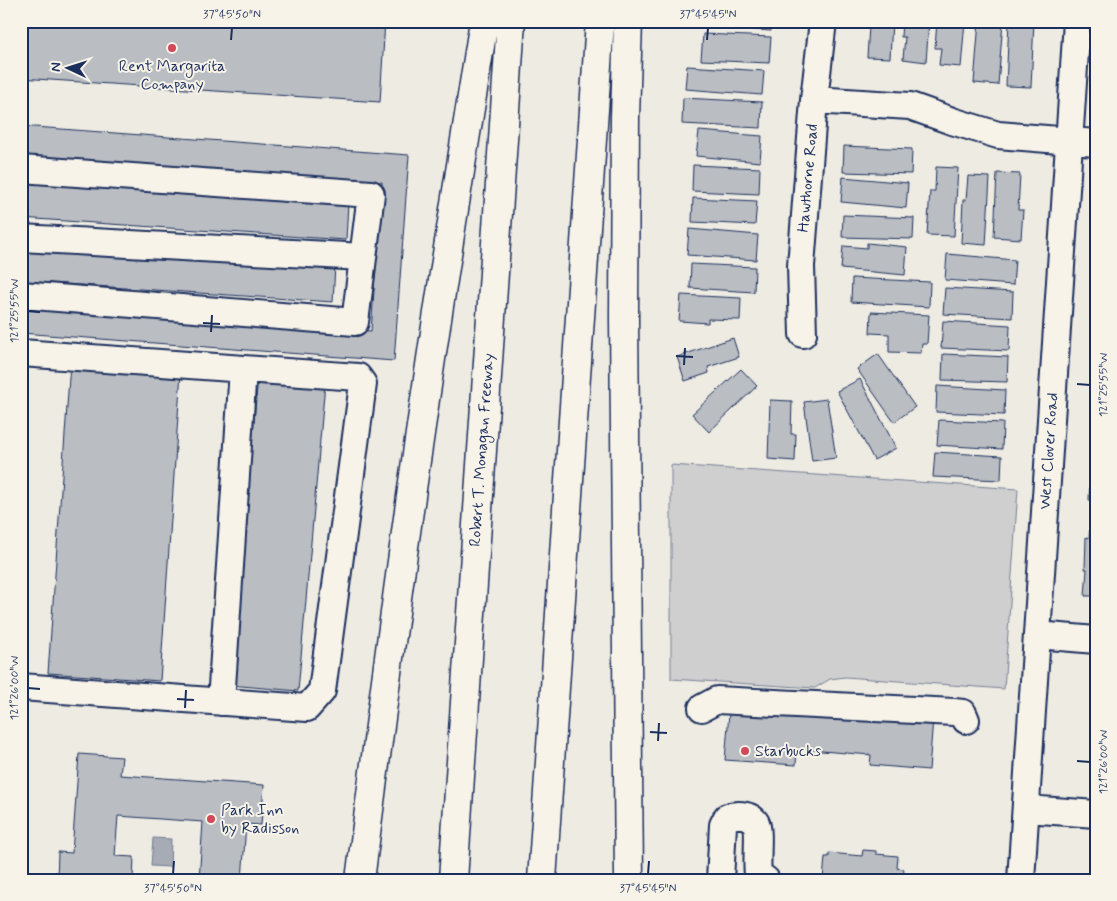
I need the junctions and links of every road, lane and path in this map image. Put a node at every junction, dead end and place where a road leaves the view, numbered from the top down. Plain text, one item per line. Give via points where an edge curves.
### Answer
1 (484, 21) edge
2 (511, 21) edge
3 (600, 21) edge
4 (628, 21) edge
5 (822, 21) edge
6 (1077, 21) edge
7 (814, 100) junction
8 (1068, 141) junction
9 (1096, 143) edge
10 (21, 169) edge
11 (21, 238) edge
12 (363, 257) junction
13 (21, 295) edge
14 (804, 334) dead end
15 (21, 353) edge
16 (243, 369) junction
17 (1037, 635) junction
18 (1096, 640) edge
19 (21, 687) edge
20 (221, 702) junction
21 (702, 708) dead end
22 (966, 720) dead end
23 (1026, 809) junction
24 (1096, 814) edge
25 (360, 880) edge
26 (452, 880) edge
27 (542, 880) edge
28 (629, 880) edge
29 (720, 880) edge
30 (766, 880) edge
31 (1021, 880) edge

1 - 25 highway via 422,413
2 - 26 highway, Robert T. Monagan Freeway
3 - 27 highway
4 - 28 highway via 624,318
5 - 7 street, Hawthorne Road
6 - 8 street, West Clover Road
7 - 8 street via 910,106 998,135
7 - 14 street, Hawthorne Road via 801,266
8 - 9 street
8 - 17 street, West Clover Road
10 - 12 street via 372,194
11 - 12 street
12 - 13 street via 355,322
15 - 16 street
16 - 20 street
16 - 20 street via 358,377 363,384 322,691 307,708
17 - 18 street
17 - 23 street, West Clover Road
19 - 20 street
21 - 22 street via 717,700 954,712 963,714
23 - 24 street
23 - 31 street, West Clover Road
29 - 30 street via 723,825 727,817 734,815 749,816 756,823 758,874

